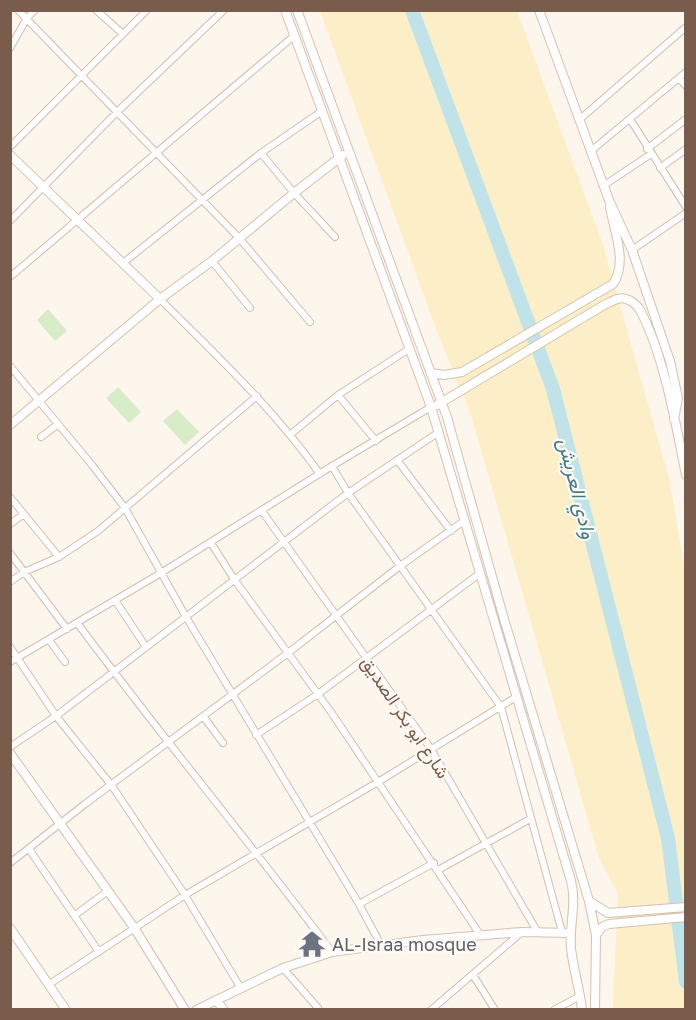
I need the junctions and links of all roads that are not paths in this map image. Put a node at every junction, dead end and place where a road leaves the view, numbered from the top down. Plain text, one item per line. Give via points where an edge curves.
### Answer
1 (18, 10) edge
2 (35, 10) edge
3 (96, 10) edge
4 (147, 10) edge
5 (224, 10) edge
6 (285, 10) edge
7 (297, 10) edge
8 (539, 10) edge
9 (27, 18) junction
10 (686, 27) edge
11 (123, 34) junction
12 (295, 35) junction
13 (10, 48) edge
14 (686, 72) edge
15 (82, 76) junction
16 (679, 78) junction
17 (686, 86) edge
18 (322, 111) junction
19 (117, 112) junction
20 (630, 119) junction
21 (686, 119) edge
22 (579, 120) junction
23 (10, 147) edge
24 (686, 149) edge
25 (349, 151) junction
26 (591, 151) junction
27 (649, 151) junction
28 (158, 153) junction
29 (261, 153) junction
30 (10, 154) edge
31 (339, 157) junction
32 (660, 168) junction
33 (603, 186) junction
34 (45, 187) junction
35 (294, 193) junction
36 (201, 199) junction
37 (609, 201) junction
38 (686, 207) edge
39 (686, 213) edge
40 (77, 220) junction
41 (10, 221) edge
42 (335, 237) dead end
43 (240, 239) junction
44 (632, 250) junction
45 (212, 261) junction
46 (123, 263) junction
47 (10, 277) edge
48 (160, 299) junction
49 (250, 308) dead end
50 (310, 322) dead end
51 (409, 349) junction
52 (11, 368) edge
53 (431, 373) junction
54 (338, 395) junction
55 (257, 396) junction
56 (38, 401) junction
57 (442, 403) junction
58 (431, 407) junction
59 (674, 419) junction
60 (10, 425) edge
61 (57, 425) junction
62 (439, 432) junction
63 (291, 434) junction
64 (41, 437) dead end
65 (376, 441) junction
66 (683, 444) edge
67 (397, 459) junction
68 (332, 466) junction
69 (320, 474) junction
70 (685, 474) edge
71 (348, 493) junction
72 (10, 497) edge
73 (125, 508) junction
74 (262, 511) junction
75 (24, 514) junction
76 (464, 521) junction
77 (10, 524) edge
78 (451, 531) junction
79 (283, 542) junction
80 (211, 543) junction
81 (10, 553) edge
82 (59, 557) junction
83 (400, 566) junction
84 (24, 572) junction
85 (161, 573) junction
86 (479, 574) junction
87 (234, 579) junction
88 (10, 582) edge
89 (115, 600) junction
90 (431, 610) junction
91 (337, 615) junction
92 (186, 617) junction
93 (78, 624) junction
94 (68, 629) junction
95 (49, 640) junction
96 (10, 647) edge
97 (146, 647) junction
98 (288, 653) junction
99 (18, 658) junction
100 (366, 659) junction
101 (10, 662) edge
102 (65, 662) dead end
103 (113, 672) junction
104 (233, 694) junction
105 (318, 694) junction
106 (516, 697) junction
107 (501, 707) junction
108 (56, 716) junction
109 (203, 717) junction
110 (256, 735) junction
111 (168, 742) junction
112 (223, 743) dead end
113 (10, 747) edge
114 (431, 749) junction
115 (10, 753) edge
116 (378, 782) junction
117 (112, 786) junction
118 (530, 819) junction
119 (308, 821) junction
120 (60, 824) junction
121 (486, 843) junction
122 (29, 849) junction
123 (256, 852) junction
124 (434, 862) junction
125 (10, 863) edge
126 (438, 870) junction
127 (108, 891) junction
128 (184, 895) junction
129 (589, 901) junction
130 (359, 904) junction
131 (686, 907) edge
132 (75, 915) junction
133 (686, 918) edge
134 (10, 928) edge
135 (135, 929) junction
136 (522, 932) junction
137 (537, 932) junction
138 (566, 933) junction
139 (596, 935) junction
140 (481, 936) junction
141 (381, 945) junction
142 (99, 952) junction
143 (332, 952) junction
144 (283, 968) junction
145 (473, 975) junction
146 (48, 985) junction
147 (240, 987) junction
148 (216, 1000) junction
149 (581, 1003) edge
150 (596, 1007) edge
151 (318, 1008) edge
152 (66, 1010) edge
153 (185, 1010) edge
154 (196, 1010) edge
155 (224, 1010) edge
156 (431, 1010) edge
157 (495, 1010) edge
158 (554, 1010) edge

1 - 9 street
2 - 9 street
3 - 11 street
4 - 11 street
5 - 19 street
6 - 12 street
7 - 25 street
8 - 22 street
9 - 13 street
9 - 15 street
10 - 22 street
11 - 15 street
12 - 18 street
12 - 28 street
14 - 16 street
15 - 19 street
15 - 23 street
16 - 17 street
16 - 20 street
18 - 29 street
18 - 31 street
19 - 28 street
19 - 34 street
20 - 26 street
20 - 27 street
21 - 27 street
22 - 26 street
24 - 32 street
25 - 31 street
25 - 53 street
26 - 33 street
27 - 32 street
27 - 33 street
28 - 36 street
28 - 40 street
29 - 35 street
29 - 36 street
30 - 34 street
31 - 35 street
31 - 51 street
32 - 38 street
33 - 37 street
34 - 40 street
34 - 41 street
35 - 42 street
35 - 43 street
36 - 43 street
36 - 46 street
37 - 44 street
37 - 53 street via 621,270 613,284 462,372
39 - 44 street
40 - 46 street
40 - 47 street
43 - 45 street
43 - 50 street
44 - 59 street via 676,383
45 - 48 street
45 - 49 street
46 - 48 street
48 - 55 street
48 - 56 street
51 - 54 street
51 - 58 street
52 - 56 street
53 - 57 street
54 - 63 street
54 - 65 street
55 - 63 street
55 - 73 street
56 - 60 street
56 - 61 street
57 - 58 street
57 - 59 street via 604,305 623,298 640,310 660,363
57 - 129 street
58 - 62 street
58 - 65 street
59 - 66 street
61 - 64 street
61 - 73 street
62 - 67 street
62 - 76 street
63 - 69 street
65 - 68 street
66 - 70 street
67 - 71 street
67 - 78 street
68 - 69 street
68 - 71 street
69 - 74 street
71 - 79 street
71 - 83 street
72 - 75 street
73 - 82 street
73 - 85 street
74 - 79 street, شارع ابو بكر الصديق
74 - 80 street
75 - 77 street
75 - 82 street
76 - 78 street
76 - 86 street
78 - 83 street
79 - 87 street
79 - 91 street, شارع ابو بكر الصديق
80 - 85 street
80 - 87 street
81 - 84 street
82 - 84 street
83 - 90 street
83 - 91 street
84 - 88 street
84 - 94 street
85 - 89 street
85 - 92 street
86 - 90 street
86 - 106 street
87 - 92 street
87 - 98 street
89 - 93 street
89 - 97 street
90 - 100 street
90 - 107 street
91 - 98 street
91 - 100 street, شارع ابو بكر الصديق
92 - 97 street
92 - 104 street
93 - 94 street
93 - 103 street
94 - 95 street
95 - 99 street
95 - 102 street
96 - 99 street
97 - 103 street
98 - 104 street
98 - 105 street
99 - 101 street
99 - 108 street
100 - 105 street
100 - 114 street, شارع ابو بكر الصديق
103 - 108 street
103 - 111 street
104 - 109 street
104 - 110 street
105 - 110 street
105 - 116 street
106 - 107 street
106 - 138 street via 574,893
107 - 114 street
107 - 118 street
108 - 113 street
108 - 117 street
109 - 111 street
109 - 112 street
110 - 119 street
111 - 117 street
111 - 123 street
114 - 116 street
114 - 121 street, شارع ابو بكر الصديق
115 - 120 street
116 - 119 street
116 - 124 street
117 - 120 street
117 - 128 street
118 - 121 street
118 - 138 street
119 - 123 street
119 - 130 street
120 - 122 street
120 - 127 street
121 - 126 street
121 - 137 street, شارع ابو بكر الصديق
122 - 125 street
122 - 132 street
123 - 128 street
123 - 143 street
124 - 126 street
124 - 130 street
126 - 140 street
127 - 132 street
127 - 135 street
128 - 135 street
128 - 147 street
129 - 131 street via 608,913
129 - 139 street
130 - 141 street
132 - 142 street
133 - 139 street via 617,923 602,927
134 - 146 street
135 - 142 street
135 - 153 street
136 - 137 street
136 - 140 street
136 - 145 street
137 - 138 street
138 - 149 street
139 - 150 street
140 - 141 street
141 - 143 street
142 - 146 street
143 - 144 street
144 - 147 street
144 - 151 street
145 - 156 street
145 - 157 street
146 - 152 street
147 - 148 street
148 - 154 street
148 - 155 street
149 - 150 street
149 - 158 street

